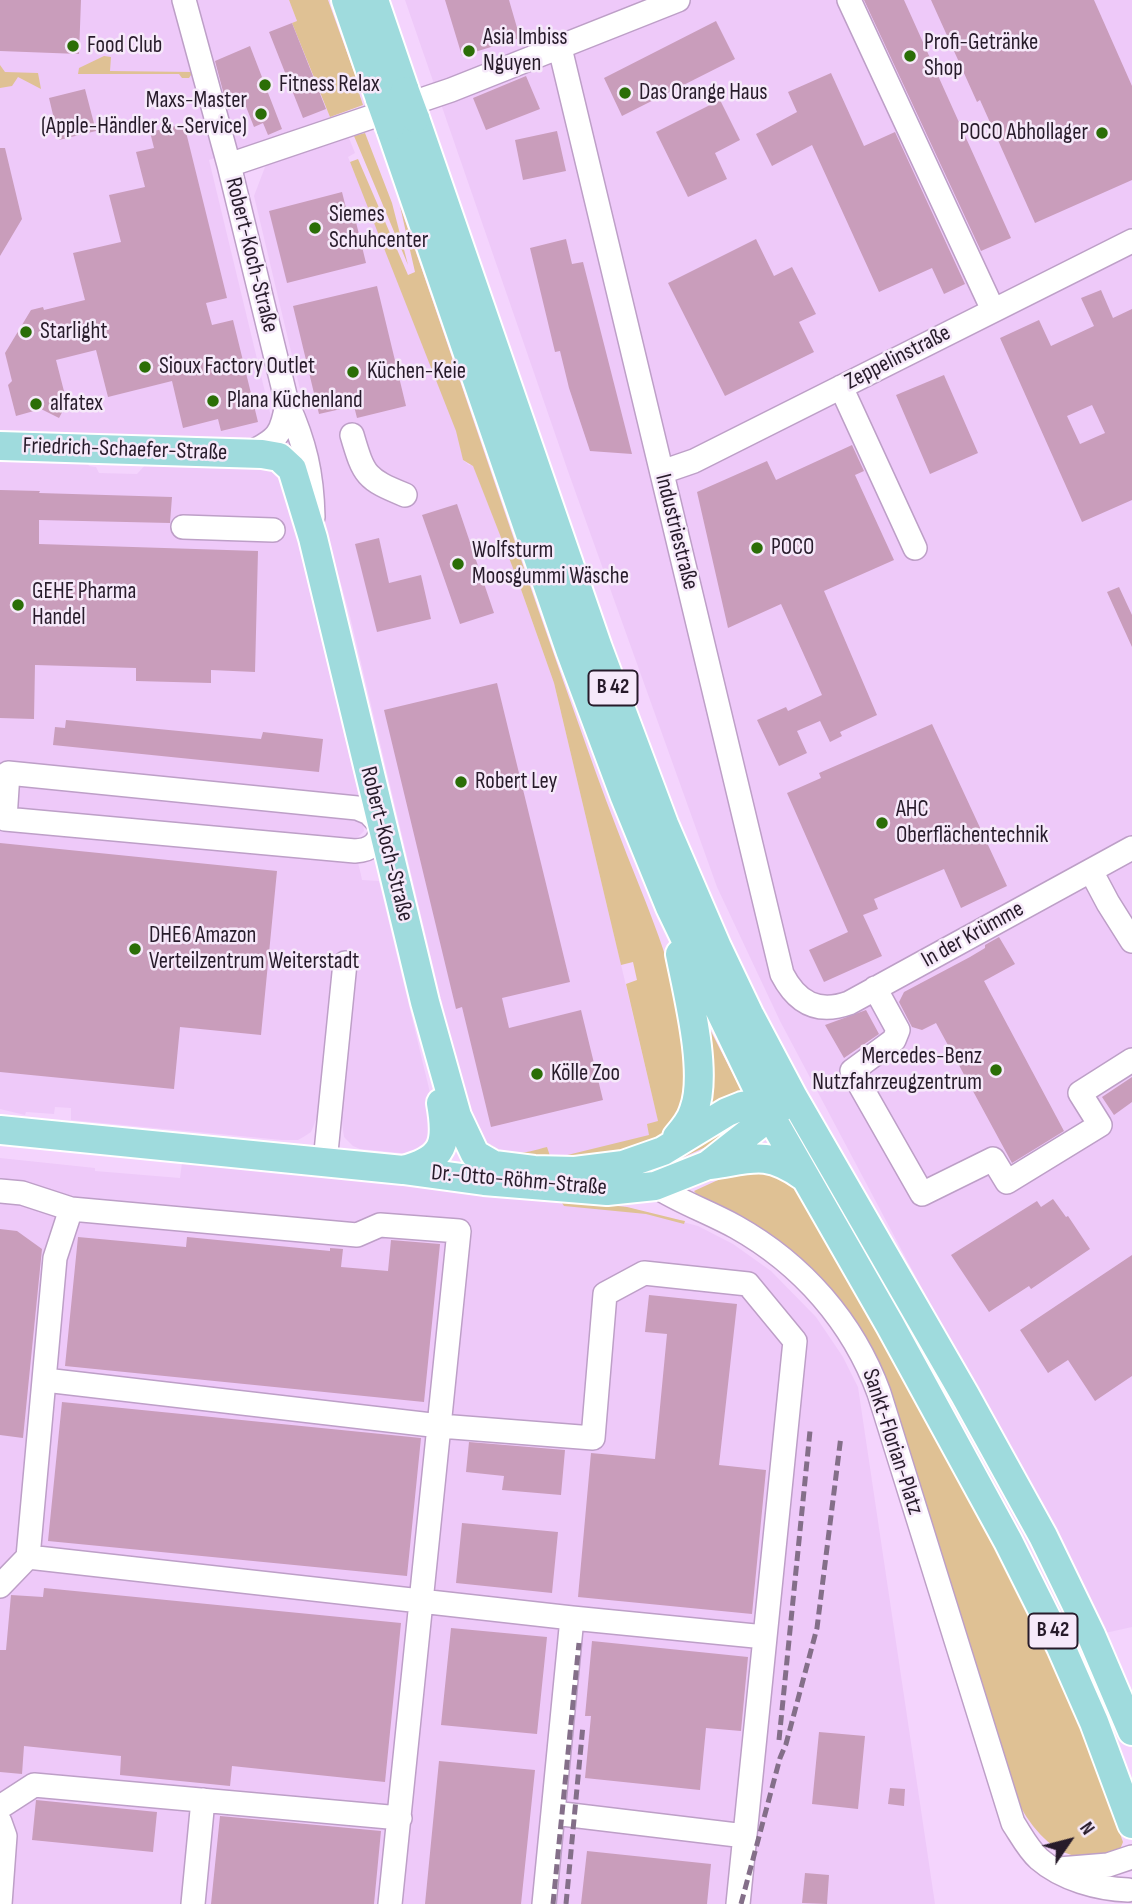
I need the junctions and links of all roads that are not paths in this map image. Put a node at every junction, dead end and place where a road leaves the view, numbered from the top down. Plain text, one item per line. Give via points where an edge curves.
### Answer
1 (184, 0) edge
2 (346, 0) edge
3 (374, 0) edge
4 (678, 0) edge
5 (849, 0) edge
6 (560, 48) junction
7 (391, 111) junction
8 (229, 165) junction
9 (1132, 241) edge
10 (993, 310) junction
11 (841, 387) junction
12 (287, 403) junction
13 (352, 435) dead end
14 (0, 446) edge
15 (250, 453) junction
16 (662, 472) junction
17 (405, 495) dead end
18 (183, 527) dead end
19 (273, 530) dead end
20 (313, 538) junction
21 (915, 548) dead end
22 (382, 827) junction
23 (1132, 848) edge
24 (1091, 871) junction
25 (670, 907) junction
26 (1132, 941) edge
27 (345, 963) dead end
28 (875, 988) junction
29 (425, 1002) junction
30 (811, 1004) joint
31 (1132, 1060) edge
32 (793, 1097) junction
33 (767, 1110) junction
34 (0, 1129) edge
35 (470, 1147) joint
36 (663, 1151) junction
37 (326, 1162) junction
38 (708, 1166) junction
39 (403, 1170) junction
40 (803, 1176) junction
41 (655, 1186) junction
42 (0, 1191) edge
43 (71, 1209) junction
44 (45, 1380) junction
45 (440, 1426) junction
46 (28, 1557) junction
47 (0, 1586) edge
48 (422, 1601) junction
49 (572, 1618) junction
50 (765, 1637) junction
51 (1132, 1731) edge
52 (203, 1800) junction
53 (0, 1807) edge
54 (554, 1813) junction
55 (400, 1818) junction
56 (0, 1822) edge
57 (1132, 1824) edge
58 (745, 1836) junction
59 (1132, 1857) edge
60 (1055, 1869) junction
61 (1128, 1890) dead end
62 (0, 1904) edge
63 (193, 1904) edge
64 (390, 1904) edge
65 (544, 1904) edge
66 (738, 1904) edge

1 - 8 street
2 - 7 main road, B 42
3 - 7 main road, B 42
4 - 6 street, Robert-Koch-Straße
5 - 10 street
6 - 7 street, Robert-Koch-Straße
6 - 16 street, Industriestraße
7 - 8 street, Robert-Koch-Straße
7 - 25 main road, B 42 via 575,662
7 - 32 main road, B 42 via 567,559 636,751 717,947
8 - 12 street, Robert-Koch-Straße
9 - 10 street, Zeppelinstraße
10 - 11 street, Zeppelinstraße
11 - 16 street, Zeppelinstraße via 694,461
11 - 21 street
12 - 15 street, Robert-Koch-Straße via 277,437
12 - 20 street, Robert-Koch-Straße via 309,463
13 - 17 street via 365,473
14 - 15 main road, Friedrich-Schaefer-Straße
15 - 20 main road, Robert-Koch-Straße via 279,457 292,469
16 - 30 street, Industriestraße via 782,974 793,991
18 - 19 street
20 - 22 main road, Robert-Koch-Straße
22 - 22 street via 357,808 8,774 5,819 355,851 379,841
22 - 29 main road, Robert-Koch-Straße
23 - 24 street, In der Krümme
24 - 26 street
24 - 28 street, In der Krümme
25 - 33 main road, B 42
25 - 36 main road via 692,1018 698,1088 689,1122
27 - 37 street
28 - 30 street, In der Krümme via 829,1009
28 - 31 street via 898,1030 894,1040 852,1071 922,1194 993,1159 1007,1182 1100,1125 1080,1093
29 - 35 main road, Robert-Koch-Straße
29 - 39 main road via 445,1137 435,1157
32 - 33 main road, Dr.-Otto-Röhm-Straße
32 - 51 main road, B 42 via 1043,1536
33 - 36 main road, Dr.-Otto-Röhm-Straße via 727,1111
33 - 38 main road, Dr.-Otto-Röhm-Straße
33 - 40 main road, B 42
34 - 37 main road, Dr.-Otto-Röhm-Straße
35 - 36 main road, Dr.-Otto-Röhm-Straße via 479,1159 494,1165 560,1171 623,1165
37 - 39 main road, Dr.-Otto-Röhm-Straße
38 - 40 main road via 768,1158
38 - 41 main road, Dr.-Otto-Röhm-Straße
39 - 41 main road, Dr.-Otto-Röhm-Straße via 578,1190
40 - 57 main road, B 42 via 1008,1541 1067,1660
41 - 60 street, Sankt-Florian-Platz via 735,1226 785,1260 817,1290 857,1344 879,1393 1013,1823 1027,1846
42 - 43 street
43 - 44 street via 55,1258
43 - 45 street via 357,1235 380,1225 459,1231
44 - 45 street
44 - 46 street
45 - 48 street
45 - 50 street via 593,1438 606,1294 643,1273 748,1284 795,1341
46 - 47 street
46 - 48 street
48 - 49 street
48 - 55 street
49 - 50 street
49 - 54 street
50 - 58 street
52 - 53 street via 34,1784
52 - 55 street
52 - 63 street
54 - 58 street
54 - 65 street
55 - 64 street
56 - 62 street via 5,1836
58 - 66 street
59 - 60 street via 1089,1868
60 - 61 street, Sankt-Florian-Platz via 1085,1884

